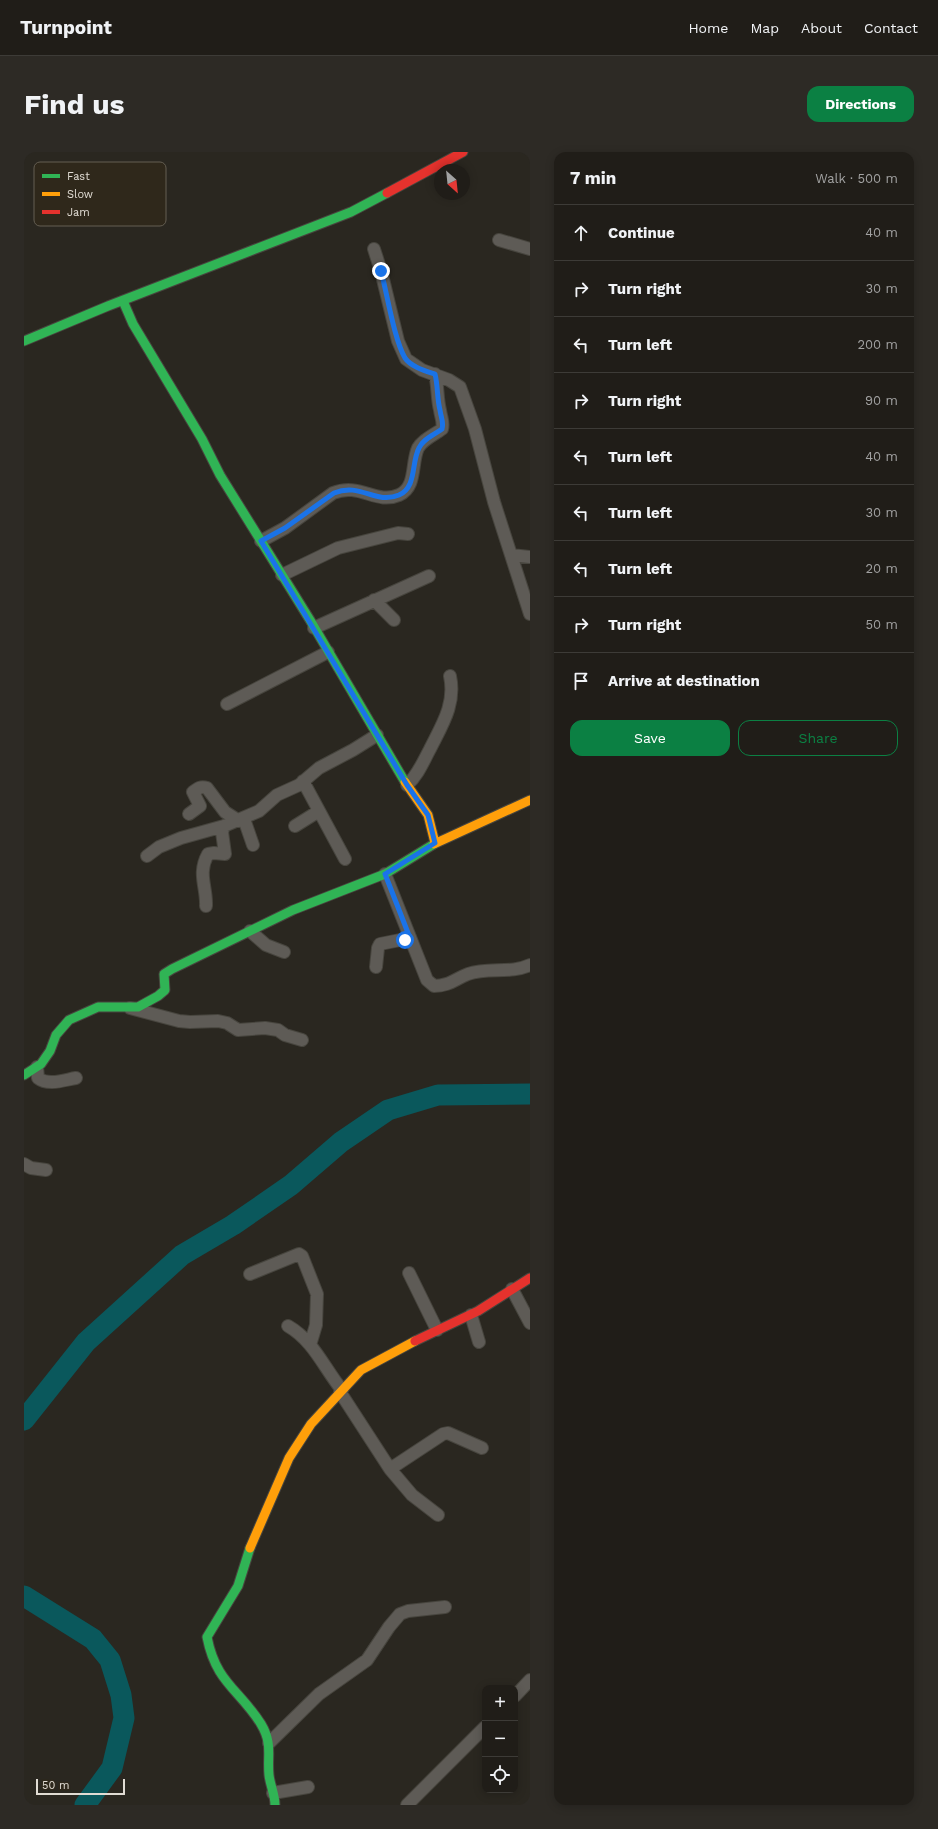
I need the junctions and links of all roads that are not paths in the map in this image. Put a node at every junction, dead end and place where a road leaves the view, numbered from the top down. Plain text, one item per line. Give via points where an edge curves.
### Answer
1 (463, 152) edge
2 (499, 240) dead end
3 (374, 249) dead end
4 (530, 249) edge
5 (123, 300) junction
6 (24, 341) edge
7 (435, 374) junction
8 (408, 534) dead end
9 (261, 541) junction
10 (510, 555) junction
11 (530, 557) edge
12 (282, 575) junction
13 (429, 576) dead end
14 (374, 600) junction
15 (530, 614) edge
16 (394, 620) dead end
17 (314, 628) junction
18 (328, 652) junction
19 (450, 676) dead end
20 (227, 704) dead end
21 (376, 735) junction
22 (303, 781) junction
23 (407, 785) junction
24 (530, 800) edge
25 (320, 811) junction
26 (189, 814) dead end
27 (241, 820) junction
28 (224, 826) junction
29 (296, 826) dead end
30 (435, 843) junction
31 (253, 845) dead end
32 (147, 856) dead end
33 (345, 858) dead end
34 (385, 874) junction
35 (206, 906) dead end
36 (250, 931) junction
37 (410, 938) junction
38 (284, 952) dead end
39 (530, 965) edge
40 (376, 967) dead end
41 (130, 1008) junction
42 (302, 1040) dead end
43 (37, 1067) junction
44 (24, 1075) edge
45 (76, 1078) dead end
46 (24, 1164) edge
47 (46, 1170) dead end
48 (409, 1273) dead end
49 (250, 1274) dead end
50 (530, 1278) edge
51 (512, 1289) junction
52 (471, 1315) junction
53 (530, 1323) edge
54 (288, 1326) dead end
55 (437, 1330) junction
56 (478, 1342) dead end
57 (310, 1344) junction
58 (341, 1391) junction
59 (482, 1448) dead end
60 (390, 1469) junction
61 (438, 1515) dead end
62 (445, 1607) dead end
63 (530, 1680) edge
64 (518, 1693) edge
65 (482, 1730) edge
66 (269, 1743) junction
67 (308, 1787) dead end
68 (277, 1801) edge
69 (407, 1805) edge

1 - 5 street via 351,212
2 - 4 street
3 - 7 street via 398,341 406,359 422,370
5 - 6 street
5 - 9 street via 133,324
7 - 9 street via 439,409 444,423 442,429 427,438 419,447 410,486 404,492 398,496 380,498 358,490 341,490
7 - 10 street via 460,387 475,429
8 - 12 street via 391,535 338,548
9 - 12 street
10 - 11 street
10 - 15 street
12 - 17 street
13 - 14 street
14 - 16 street
14 - 17 street
17 - 18 street
18 - 20 street
18 - 21 street
19 - 23 street via 452,694 447,717 418,772
21 - 22 street via 319,768
21 - 23 street
22 - 25 street
22 - 27 street
23 - 30 street via 428,815
24 - 30 street
25 - 29 street
25 - 33 street
26 - 27 street via 200,806 193,792 204,787 225,812
27 - 28 street
27 - 31 street
28 - 32 street via 181,838 159,847
28 - 35 street via 222,832 225,854 208,854 203,869
30 - 34 street
34 - 36 street via 293,910
34 - 37 street
36 - 38 street via 266,945
36 - 41 street via 164,974 165,990 152,1000
37 - 39 street via 428,980 434,986 443,986 469,974 514,970
37 - 40 street via 380,944
41 - 42 street via 179,1021 218,1021 238,1030 278,1030
41 - 43 street via 98,1007 70,1020 56,1034 50,1051
43 - 44 street
43 - 45 street via 38,1078 42,1081
46 - 47 street via 31,1168
48 - 55 street
49 - 57 street via 298,1254 302,1256 317,1294 316,1325
50 - 51 street
51 - 52 street
51 - 53 street
52 - 55 street
52 - 56 street
54 - 57 street
55 - 58 street via 366,1367
57 - 58 street
58 - 60 street
58 - 66 street via 311,1424 289,1458 262,1517 238,1586 207,1637 208,1647 223,1679 241,1702 254,1713
59 - 60 street via 448,1433 443,1434
60 - 61 street via 412,1495
62 - 66 street via 400,1614 367,1660 319,1694
63 - 64 street
65 - 69 street
66 - 68 street via 269,1775
67 - 68 street

